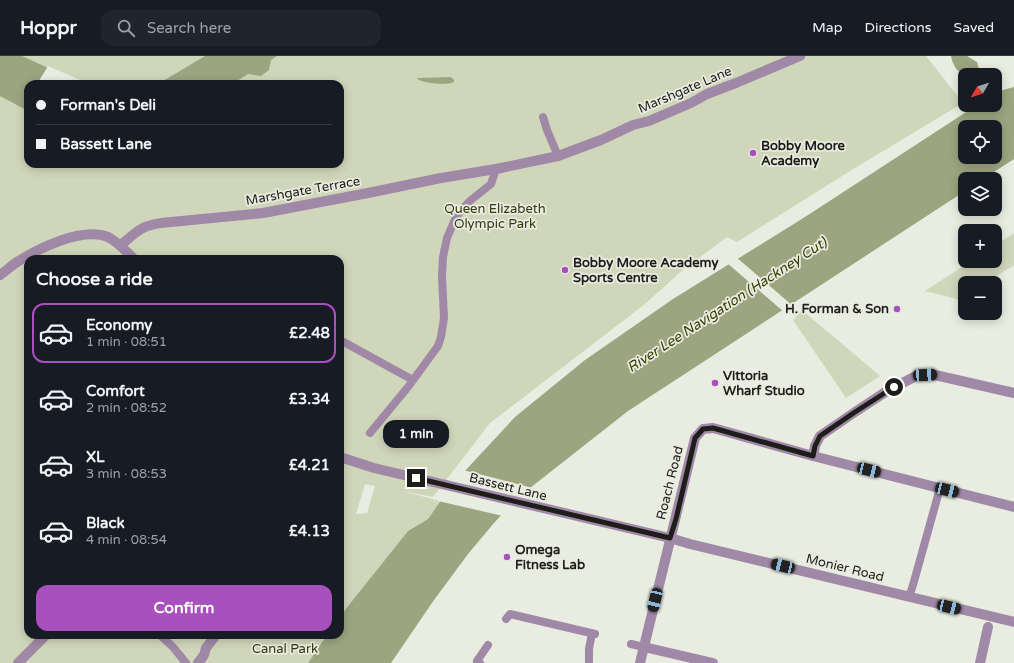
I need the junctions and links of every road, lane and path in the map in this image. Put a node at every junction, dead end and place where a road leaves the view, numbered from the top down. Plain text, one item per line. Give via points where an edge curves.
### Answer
1 (800, 56) edge
2 (543, 117) dead end
3 (602, 140) joint
4 (558, 156) junction
5 (496, 169) junction
6 (121, 246) junction
7 (30, 255) edge
8 (130, 255) edge
9 (24, 258) edge
10 (0, 276) edge
11 (344, 342) edge
12 (413, 380) junction
13 (1014, 393) edge
14 (370, 433) dead end
15 (813, 456) junction
16 (344, 458) edge
17 (940, 488) junction
18 (1014, 507) edge
19 (670, 538) junction
20 (909, 597) junction
21 (506, 620) dead end
22 (1014, 622) edge
23 (988, 627) dead end
24 (42, 639) edge
25 (164, 639) edge
26 (213, 639) edge
27 (631, 644) dead end
28 (488, 645) dead end
29 (644, 647) junction
30 (477, 662) edge
31 (18, 663) edge
32 (186, 663) edge
33 (198, 663) edge
34 (589, 663) edge
35 (640, 663) edge
36 (714, 663) edge
37 (980, 663) edge

1 - 3 street, Marshgate Lane
2 - 4 lane
3 - 4 street, Marshgate Terrace
4 - 5 street, Marshgate Terrace
5 - 6 street, Marshgate Terrace via 263,213 161,223 144,227
5 - 12 lane via 491,184 471,200 456,217 447,238 443,257 444,318 441,337 438,346
6 - 7 street via 100,234 90,234 69,238
6 - 8 street
9 - 10 street
11 - 12 lane
12 - 14 lane
13 - 15 street via 935,375 916,376 887,391 820,436
15 - 17 street
15 - 19 street, Roach Road via 713,428 703,429 695,438
16 - 19 street, Bassett Lane via 374,468
17 - 18 street
17 - 20 lane
19 - 20 street, Monier Road
19 - 29 street, Roach Road
20 - 22 street, Monier Road
21 - 34 lane via 510,614 593,634
23 - 37 street
24 - 31 street
25 - 32 lane
26 - 33 street
27 - 29 lane
28 - 30 lane
29 - 35 street, Roach Road
29 - 36 street

